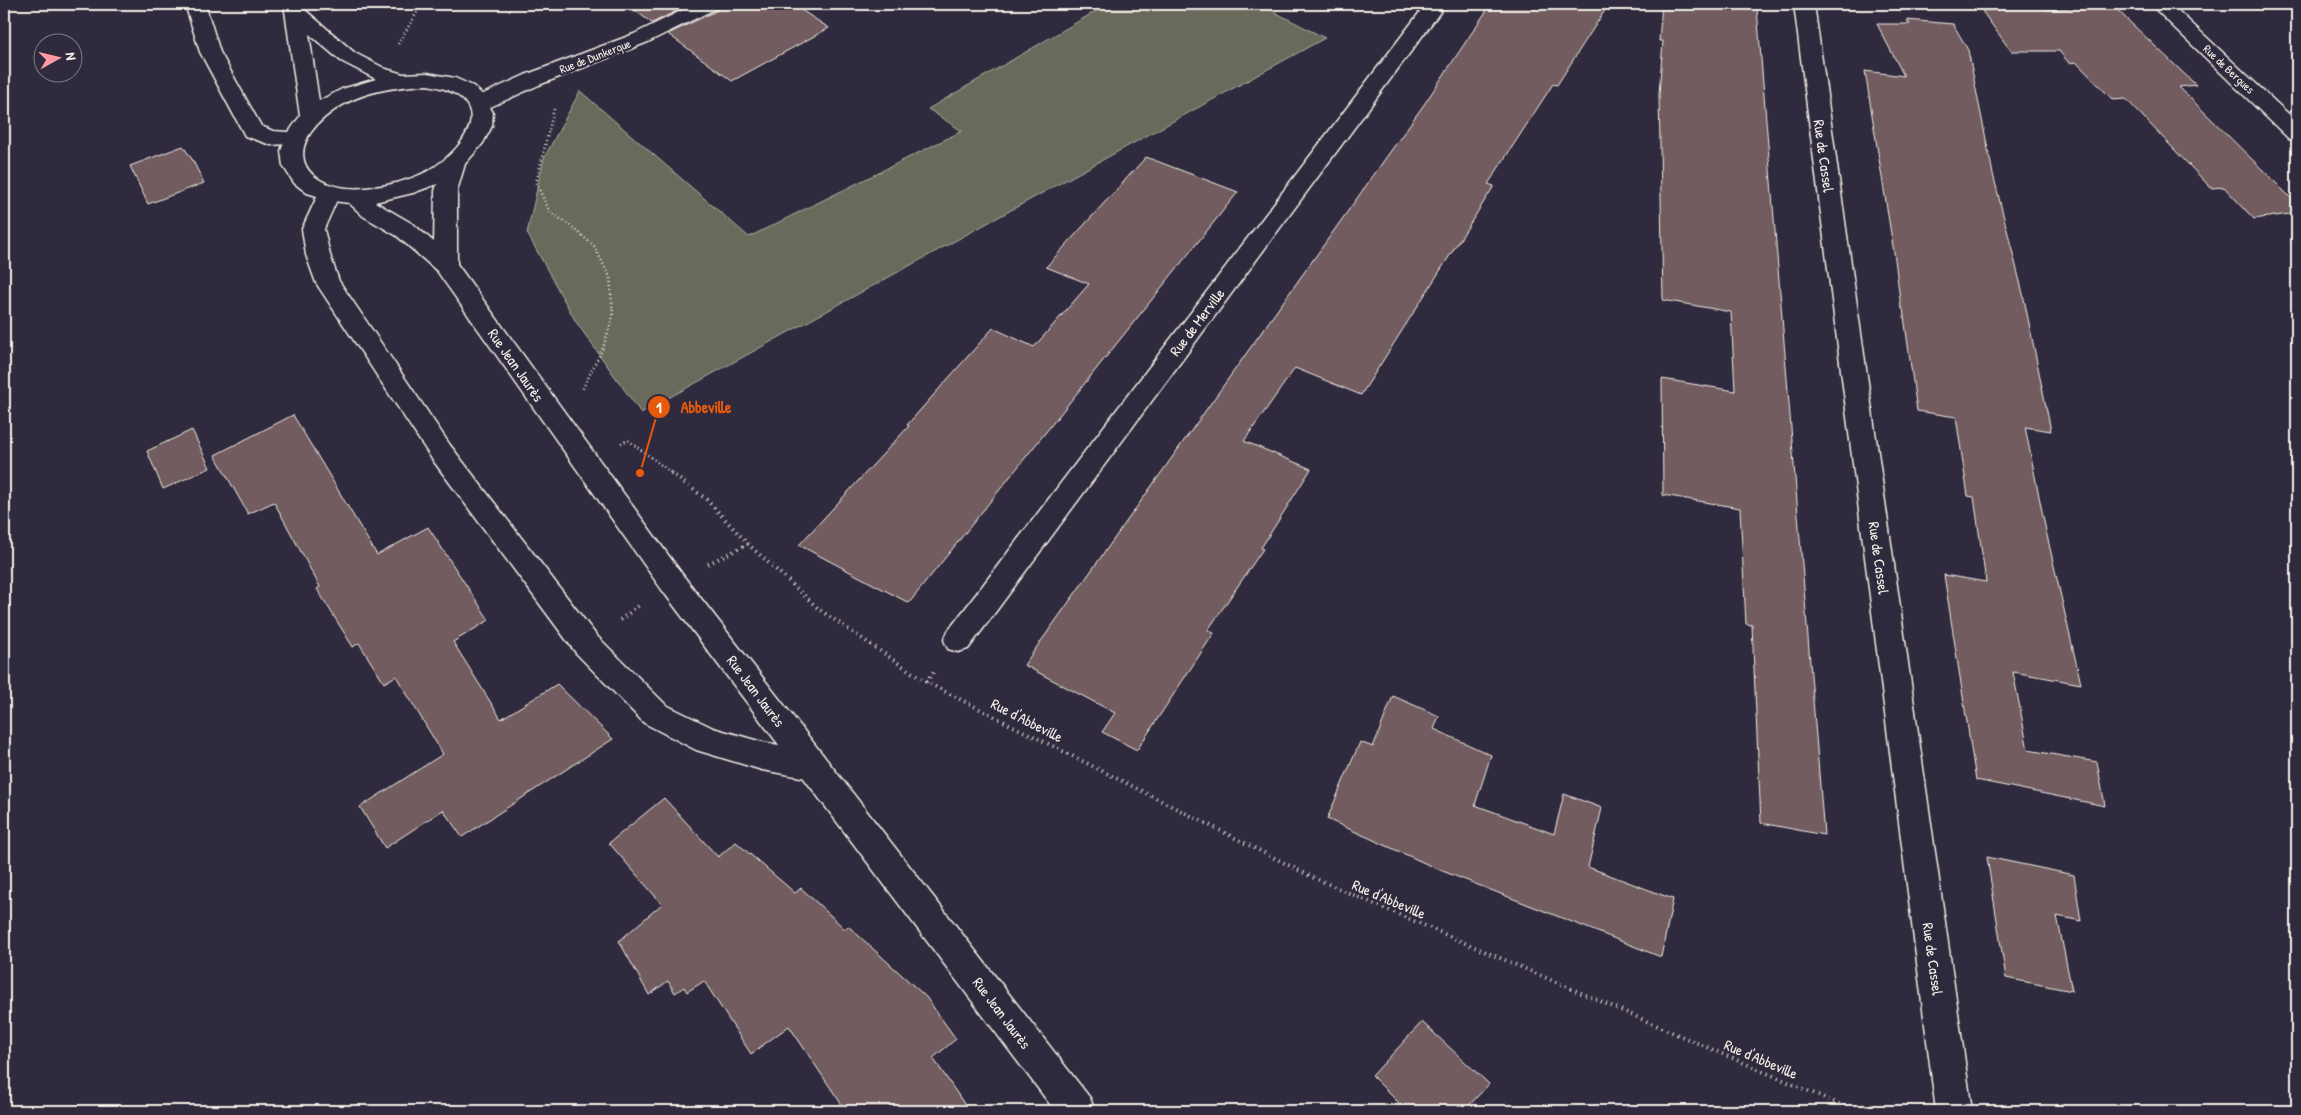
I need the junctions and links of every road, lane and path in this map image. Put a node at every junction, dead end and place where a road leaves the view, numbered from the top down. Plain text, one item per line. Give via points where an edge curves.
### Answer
1 (195, 4) edge
2 (710, 4) edge
3 (1436, 4) edge
4 (1804, 4) edge
5 (2160, 4) edge
6 (294, 8) edge
7 (400, 80) junction
8 (532, 80) junction
9 (479, 104) junction
10 (311, 117) junction
11 (2297, 134) edge
12 (295, 138) junction
13 (455, 163) junction
14 (342, 194) junction
15 (445, 264) junction
16 (554, 418) junction
17 (583, 458) junction
18 (958, 640) dead end
19 (812, 766) junction
20 (1076, 1111) edge
21 (1855, 1111) edge
22 (1954, 1111) edge

1 - 12 street via 210,52 254,131 271,138
2 - 8 street, Rue de Dunkerque via 641,38
3 - 18 street, Rue de Merville
4 - 22 street, Rue de Cassel
5 - 11 street, Rue de Bergues
6 - 7 street via 348,57
6 - 10 street
7 - 9 street via 427,79 450,83 468,92
7 - 10 street via 380,83 343,96
8 - 9 street, Rue de Dunkerque
8 - 16 path via 557,98 536,183 550,212 594,246 610,277 613,316 603,348 584,388
9 - 13 street via 483,118 480,133
10 - 12 street
12 - 14 street via 291,152 299,177 312,186
13 - 14 street via 408,187 381,194
13 - 15 street via 446,191
14 - 15 street, Rue Jean Jaurès via 405,230
14 - 19 street via 313,229 328,283 441,452 586,644 655,714 707,740
15 - 16 street, Rue Jean Jaurès
16 - 17 street, Rue Jean Jaurès
17 - 19 street, Rue Jean Jaurès via 672,582
17 - 21 path, Rue d'Abbeville via 628,440 706,499 748,544 820,610 926,682 1312,877
19 - 20 street, Rue Jean Jaurès

